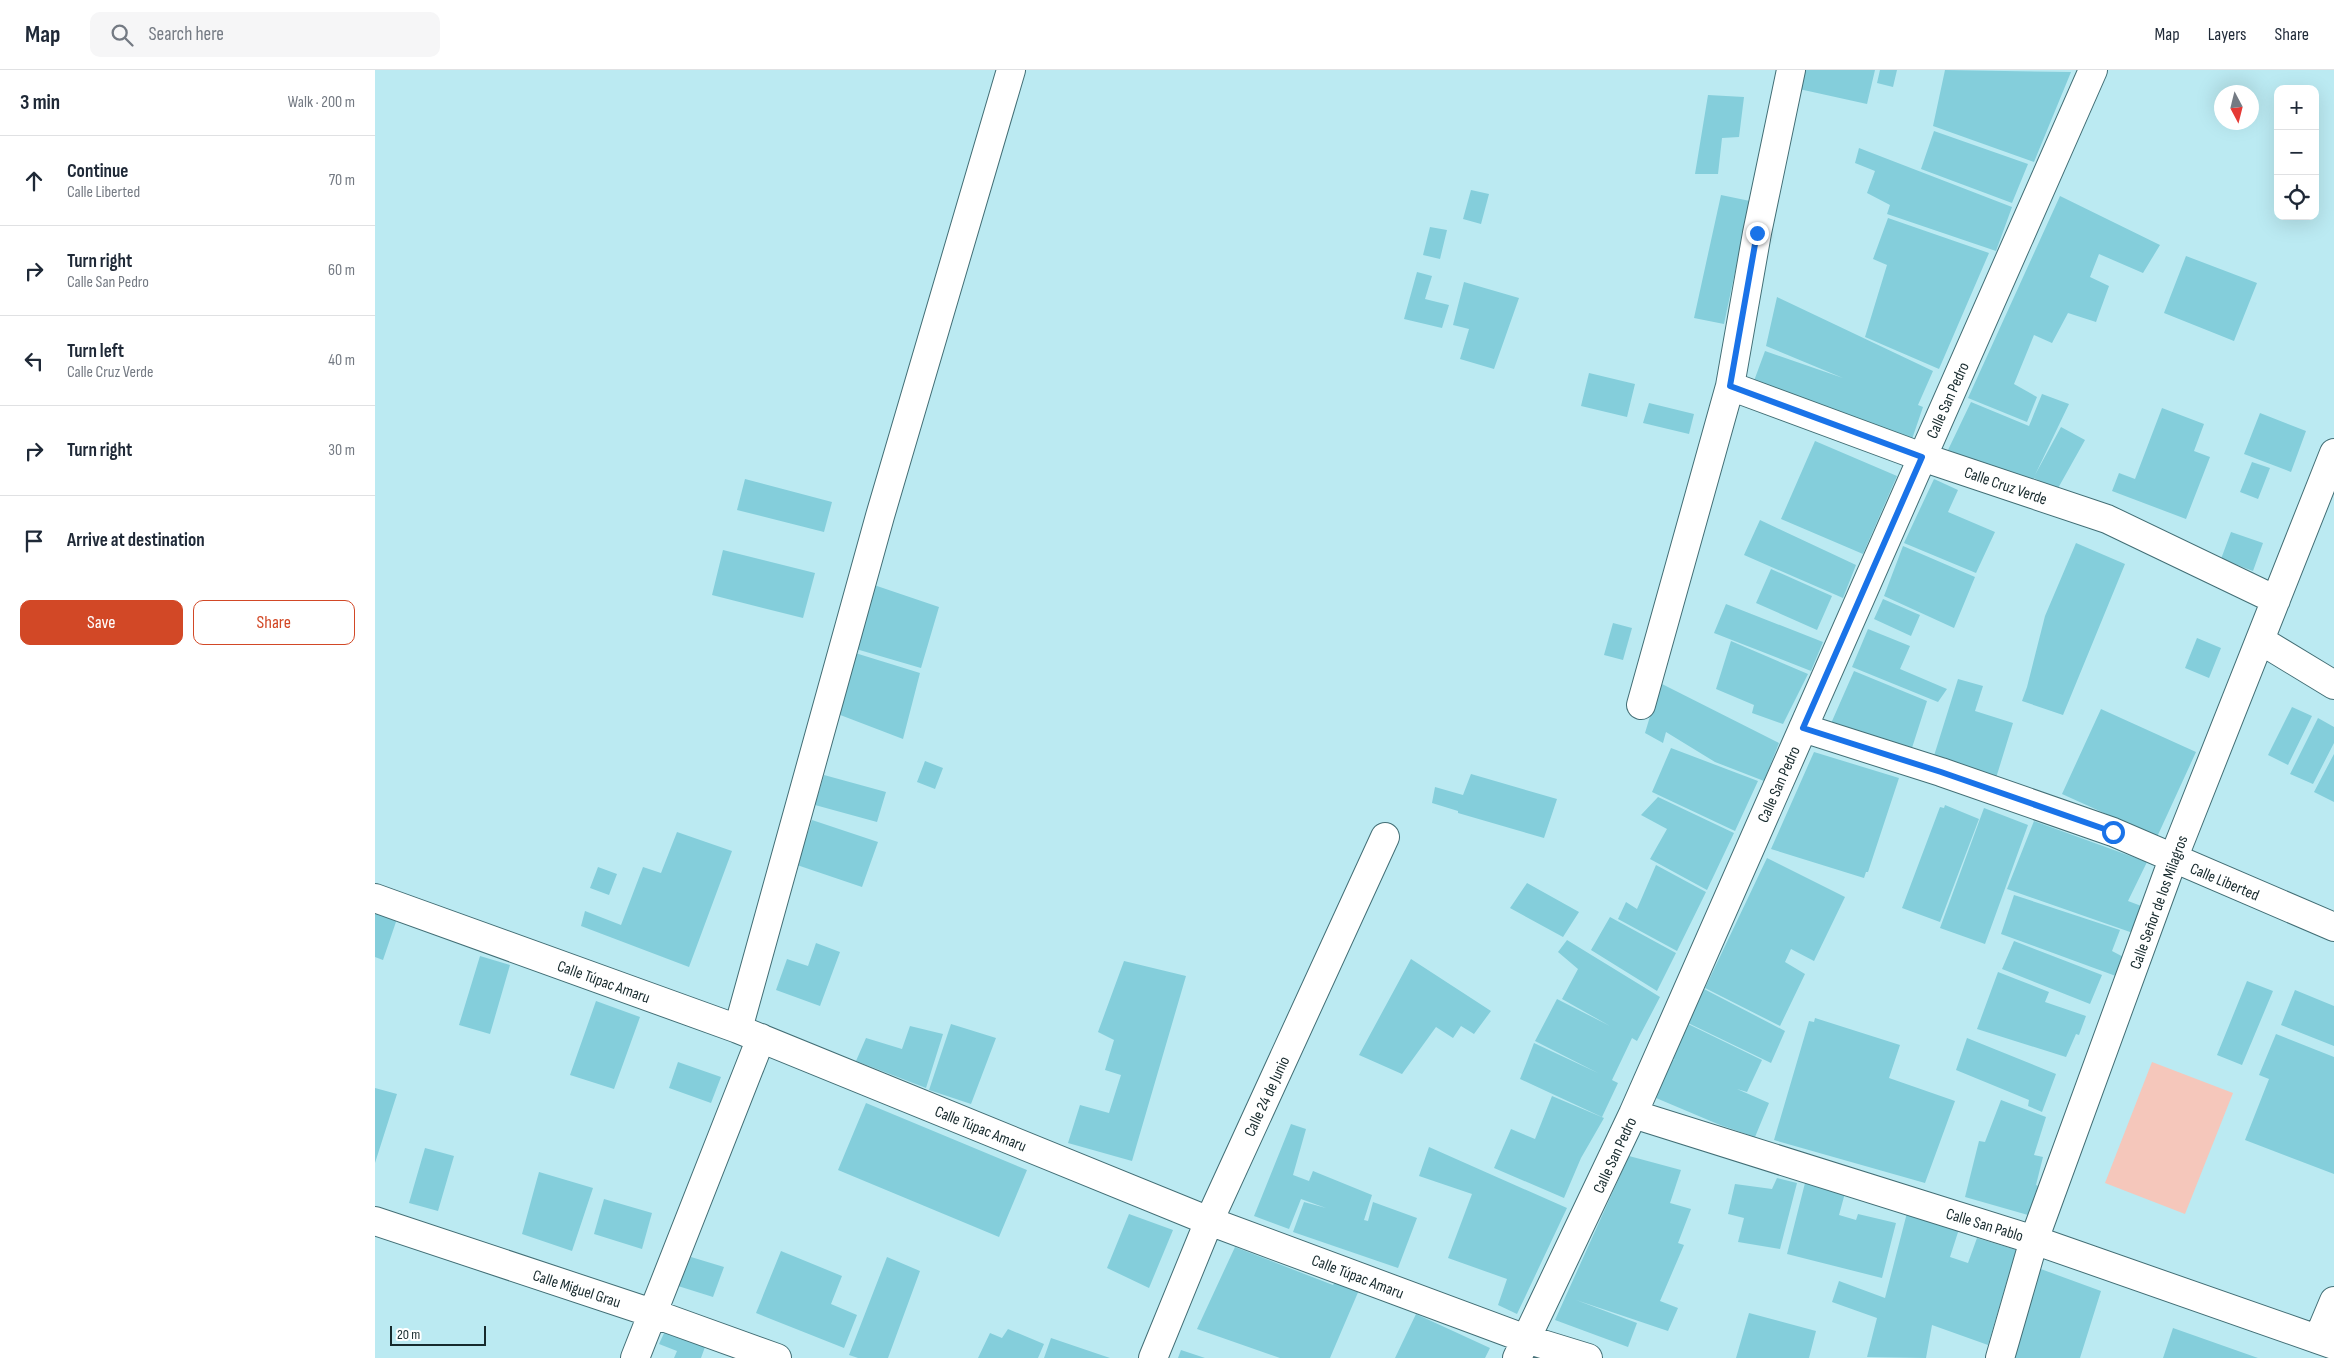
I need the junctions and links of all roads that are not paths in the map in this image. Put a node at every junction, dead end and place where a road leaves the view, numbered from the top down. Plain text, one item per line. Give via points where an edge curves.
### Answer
1 (1011, 70) edge
2 (1791, 70) edge
3 (2093, 70) edge
4 (1730, 386) junction
5 (2334, 453) edge
6 (1922, 457) junction
7 (2276, 600) junction
8 (2260, 640) junction
9 (2334, 685) edge
10 (1641, 705) dead end
11 (1803, 728) junction
12 (1385, 837) dead end
13 (2173, 859) junction
14 (375, 898) edge
15 (2334, 927) edge
16 (750, 1034) junction
17 (1633, 1114) junction
18 (375, 1221) edge
19 (1209, 1221) junction
20 (2034, 1240) junction
21 (2334, 1301) edge
22 (652, 1313) junction
23 (2326, 1342) edge
24 (1521, 1348) edge
25 (635, 1358) edge
26 (777, 1358) edge
27 (1153, 1358) edge
28 (1588, 1358) edge
29 (2000, 1358) edge

1 - 16 street via 880,516
2 - 4 street
3 - 6 street, Calle San Pedro
4 - 6 street, Calle Cruz Verde
4 - 10 street
5 - 7 street, Calle Señor de los Milagros
6 - 7 street, Calle Cruz Verde via 2107,519
6 - 11 street, Calle San Pedro
7 - 8 street, Calle Señor de los Milagros
8 - 9 street
8 - 13 street, Calle Señor de los Milagros
11 - 13 street, Calle Liberted via 2113,832
11 - 17 street, Calle San Pedro
12 - 19 street, Calle 24 de Junio
13 - 15 street, Calle Liberted
13 - 20 street, Calle Señor de los Milagros
14 - 16 street, Calle Túpac Amaru
16 - 19 street, Calle Túpac Amaru
16 - 22 street
17 - 20 street, Calle San Pablo
17 - 24 street, Calle San Pedro
18 - 22 street, Calle Miguel Grau
19 - 24 street, Calle Túpac Amaru
19 - 27 street, Calle 24 de Junio
20 - 23 street, Calle San Pablo
20 - 29 street, Calle Señor de los Milagros
21 - 23 street
22 - 25 street
22 - 26 street, Calle Miguel Grau
24 - 28 street, Calle Túpac Amaru

